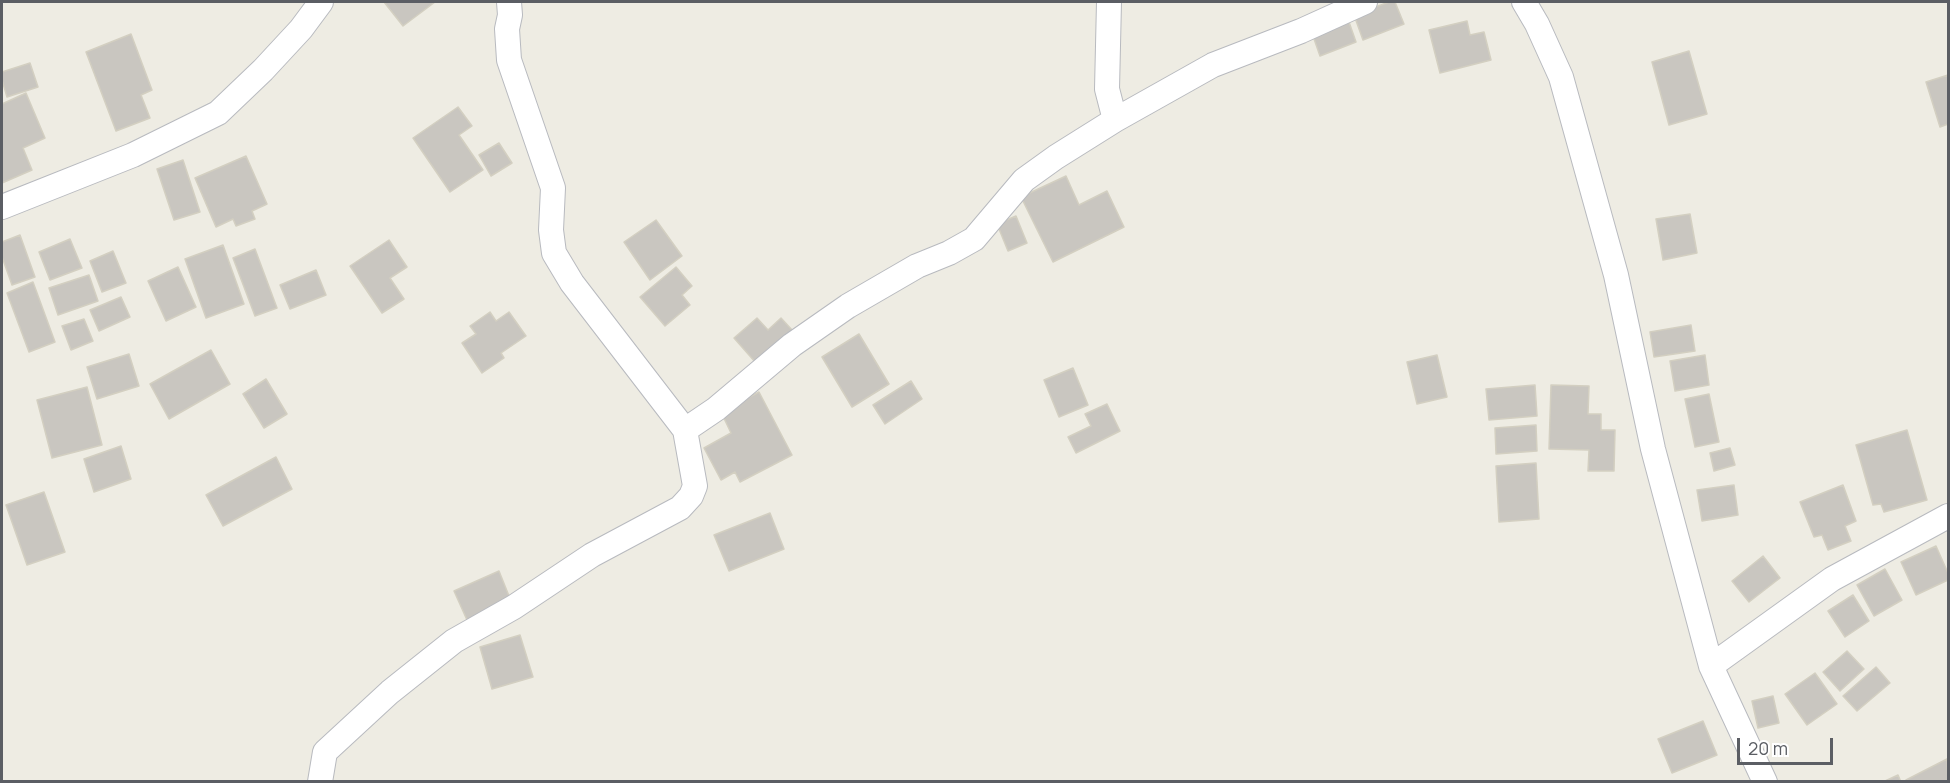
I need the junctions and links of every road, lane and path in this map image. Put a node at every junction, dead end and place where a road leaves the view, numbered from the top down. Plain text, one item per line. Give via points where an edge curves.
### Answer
1 (321, 2) edge
2 (509, 2) edge
3 (1109, 2) edge
4 (1365, 2) edge
5 (1524, 2) edge
6 (1115, 120) junction
7 (2, 207) edge
8 (685, 430) junction
9 (1948, 516) edge
10 (1711, 666) junction
11 (320, 782) edge
12 (1765, 782) edge

1 - 7 street via 263,70 218,113 133,155
2 - 8 street via 508,60 553,188 554,253 572,283
3 - 6 street via 1107,89
4 - 6 street via 1213,65
5 - 10 street via 1564,88 1616,275 1653,449
6 - 8 street via 1024,180 974,239 848,306
8 - 11 street via 695,486 680,508 592,555 454,641 390,692 325,753
9 - 10 street via 1832,579
10 - 12 street

